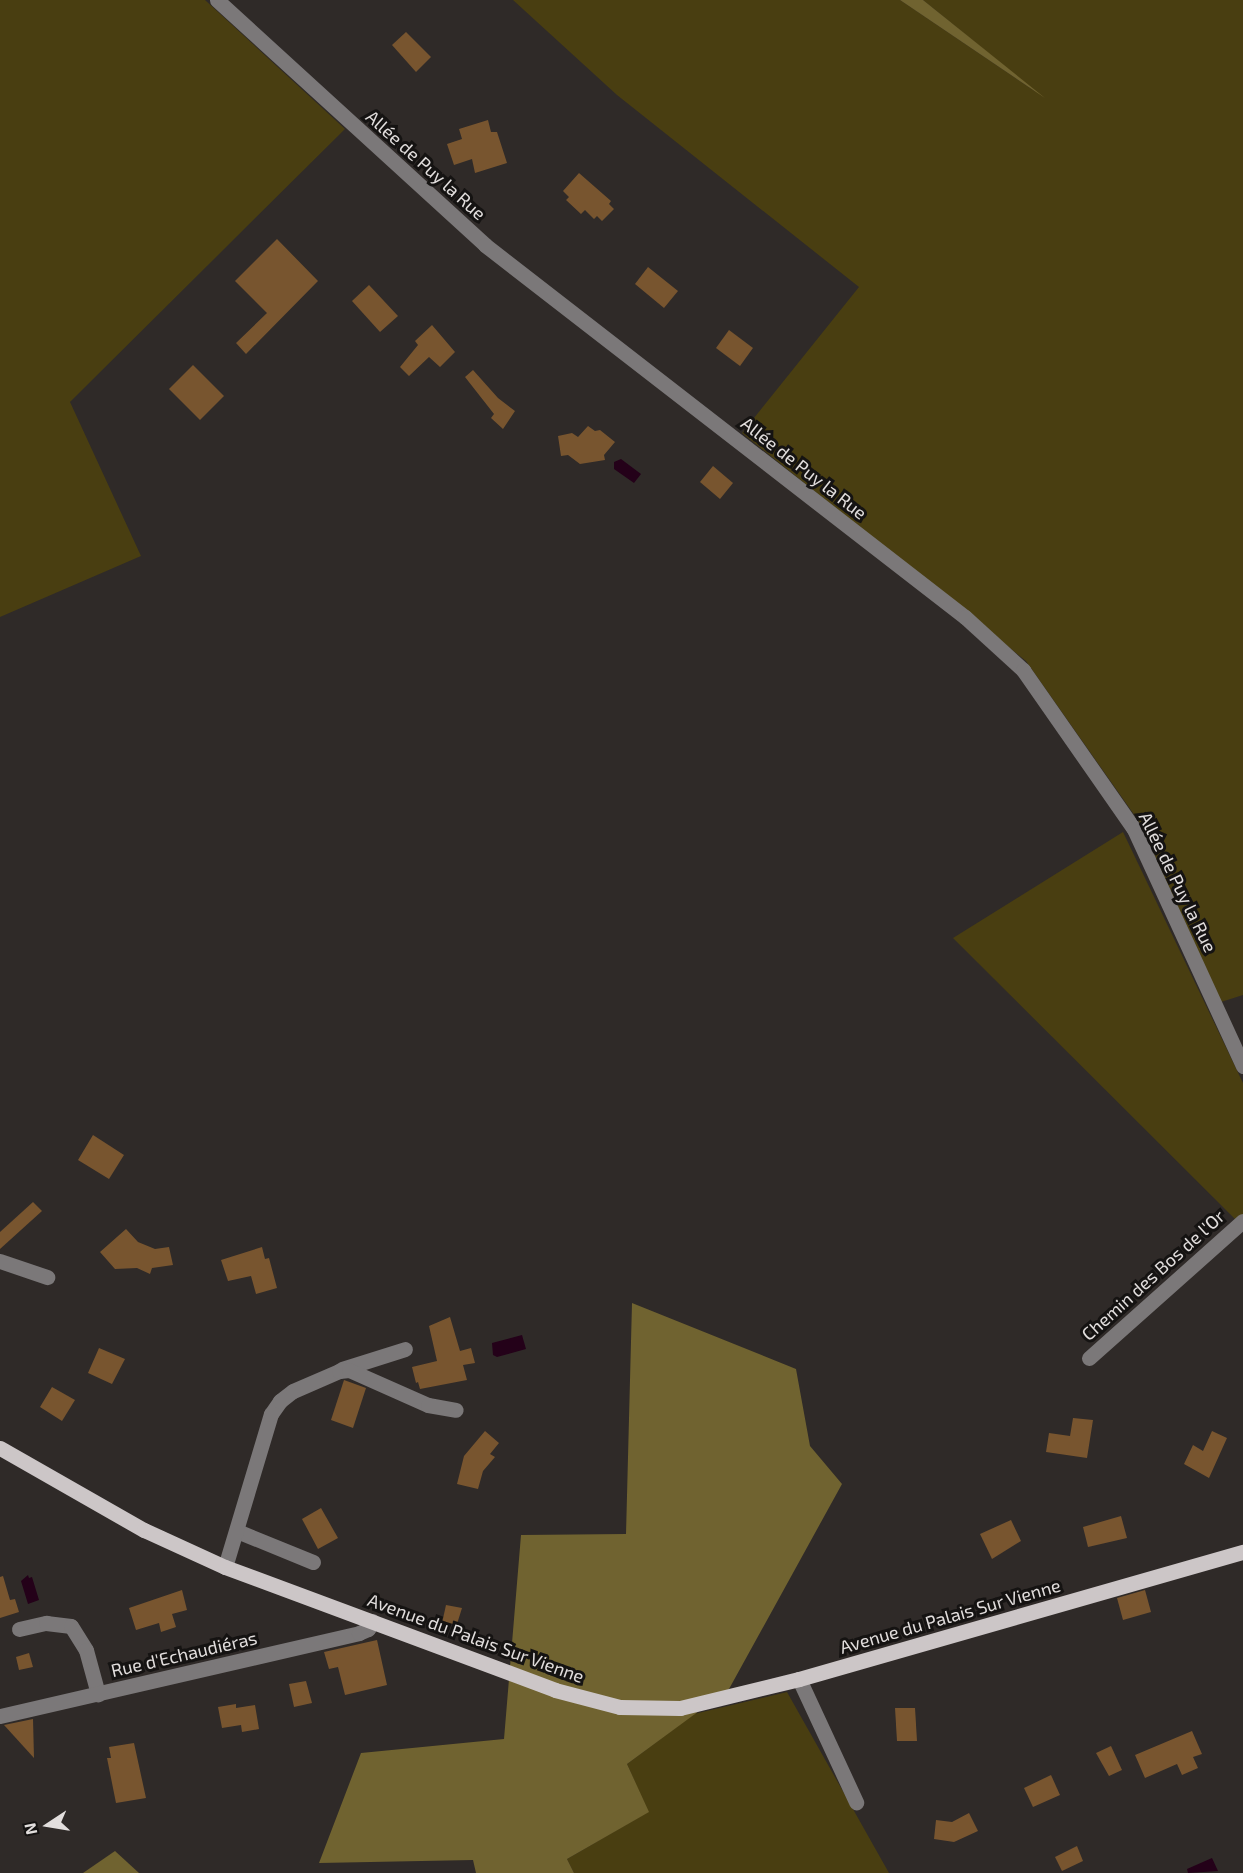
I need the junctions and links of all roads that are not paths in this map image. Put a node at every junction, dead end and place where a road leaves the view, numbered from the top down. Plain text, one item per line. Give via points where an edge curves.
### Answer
1 (217, 0) edge
2 (1243, 1066) edge
3 (1243, 1221) edge
4 (0, 1261) edge
5 (47, 1277) dead end
6 (405, 1349) dead end
7 (1089, 1358) dead end
8 (339, 1371) junction
9 (456, 1410) dead end
10 (0, 1448) edge
11 (237, 1531) junction
12 (1243, 1552) edge
13 (313, 1562) dead end
14 (225, 1567) junction
15 (372, 1621) junction
16 (19, 1629) dead end
17 (799, 1679) junction
18 (98, 1694) junction
19 (0, 1716) edge
20 (856, 1802) dead end

1 - 2 street, Allée de Puy la Rue via 485,244 964,618 1023,670 1134,829
3 - 7 street, Chemin des Bos de l'Or
4 - 5 street
6 - 8 street
8 - 9 street via 350,1370 428,1405
8 - 11 street via 293,1391 271,1414
10 - 14 main road, Avenue du Palais Sur Vienne via 144,1530
11 - 13 street
11 - 14 street
12 - 17 main road, Avenue du Palais Sur Vienne
14 - 15 main road, Avenue du Palais Sur Vienne
15 - 17 main road, Avenue du Palais Sur Vienne via 555,1690 620,1707 680,1708
15 - 18 street, Rue d'Echaudiéras via 368,1629 359,1633
16 - 18 street via 46,1623 71,1626 86,1650
17 - 20 street
18 - 19 street, Rue d'Echaudiéras

